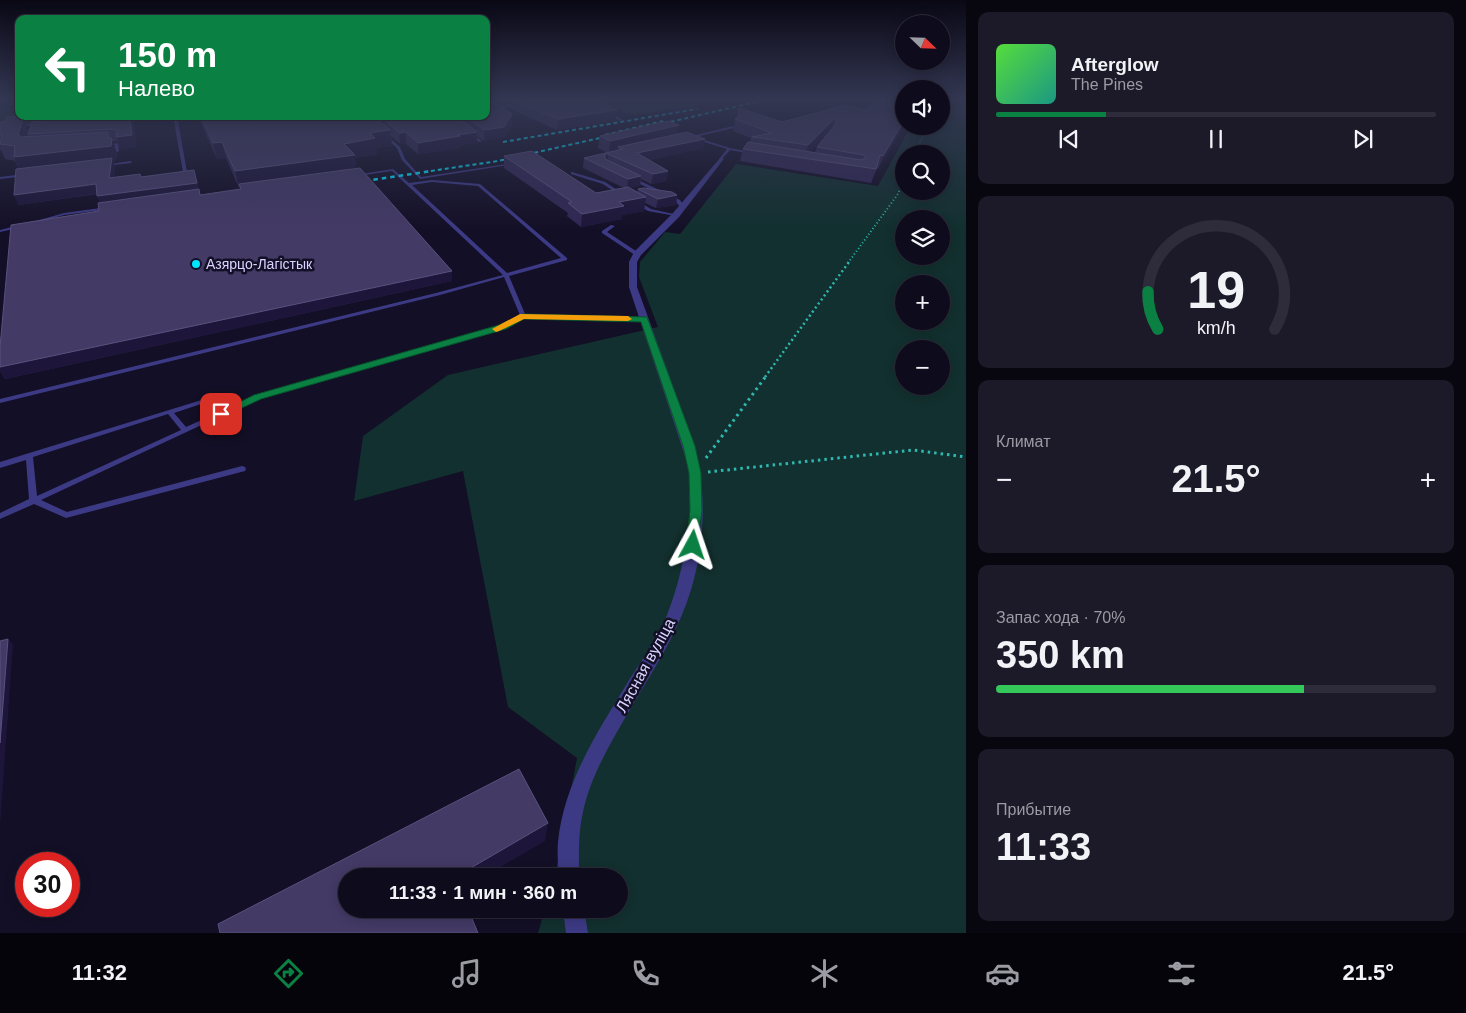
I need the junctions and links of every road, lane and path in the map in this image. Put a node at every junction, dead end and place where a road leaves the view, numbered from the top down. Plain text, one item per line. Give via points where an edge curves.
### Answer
1 (180, 144) edge
2 (394, 144) edge
3 (703, 144) edge
4 (97, 145) edge
5 (117, 151) edge
6 (725, 154) junction
7 (758, 154) edge
8 (130, 162) dead end
9 (520, 162) edge
10 (102, 165) edge
11 (185, 172) edge
12 (572, 173) dead end
13 (28, 175) edge
14 (354, 175) edge
15 (624, 175) edge
16 (0, 178) edge
17 (409, 184) junction
18 (895, 198) edge
19 (112, 208) edge
20 (679, 211) junction
21 (613, 226) dead end
22 (0, 231) edge
23 (637, 254) junction
24 (506, 275) junction
25 (523, 316) junction
26 (644, 319) junction
27 (220, 396) dead end
28 (0, 401) edge
29 (170, 412) junction
30 (185, 430) junction
31 (29, 456) junction
32 (966, 456) edge
33 (0, 465) edge
34 (242, 469) dead end
35 (695, 473) junction
36 (33, 500) junction
37 (0, 515) edge
38 (568, 868) edge
39 (575, 918) edge
40 (577, 933) edge

1 - 11 lane
2 - 9 lane via 420,178
3 - 6 lane
4 - 5 lane via 117,144
6 - 7 lane
6 - 20 street
8 - 10 lane
12 - 20 lane via 604,184 650,210
13 - 16 lane
14 - 17 lane via 393,170
15 - 20 lane via 678,201
17 - 24 lane
17 - 24 lane via 432,181 479,186 565,259
18 - 35 path
19 - 22 lane via 64,214
20 - 23 street
21 - 23 lane via 604,232
23 - 26 street, Лясная вуліца via 633,262 634,287
24 - 25 lane
24 - 28 lane
25 - 26 lane
25 - 30 lane via 502,327 257,397
26 - 35 street, Лясная вуліца via 689,446
27 - 29 lane
29 - 30 lane
29 - 31 lane
30 - 36 lane
31 - 33 lane
31 - 36 lane
32 - 35 path via 913,450
34 - 36 lane via 66,515
35 - 38 street, Лясная вуліца via 693,545 685,583 668,630 592,759 569,826
36 - 37 lane
39 - 40 street

